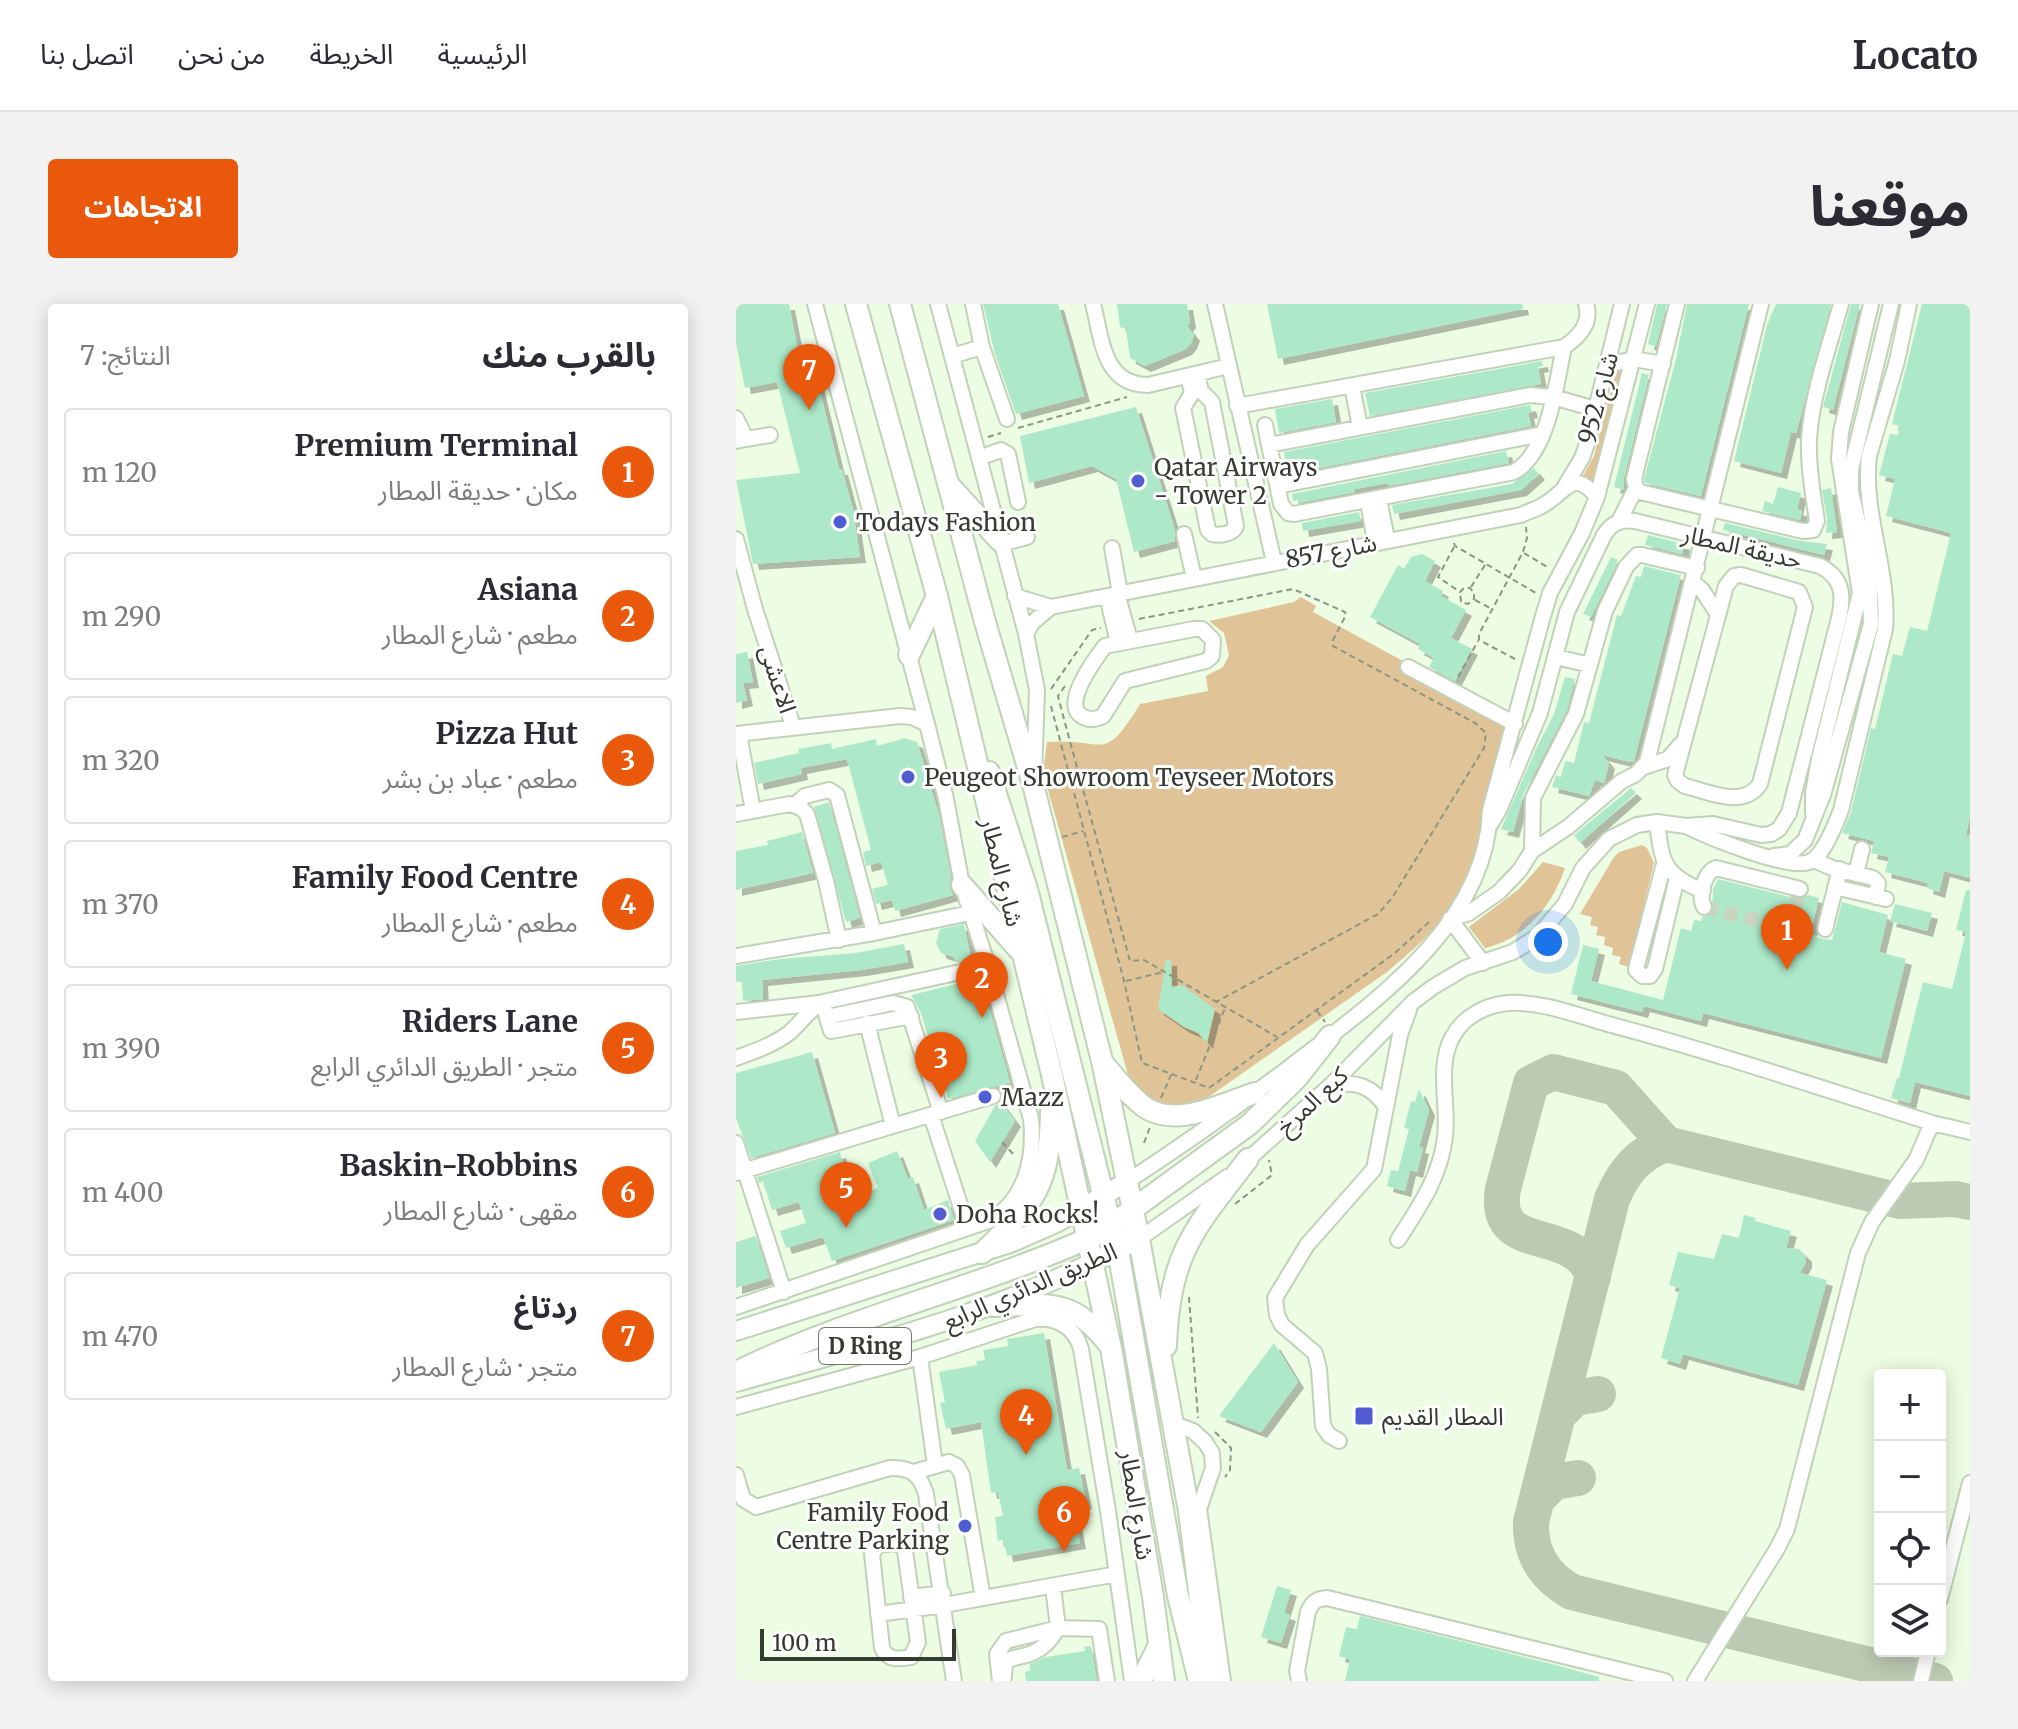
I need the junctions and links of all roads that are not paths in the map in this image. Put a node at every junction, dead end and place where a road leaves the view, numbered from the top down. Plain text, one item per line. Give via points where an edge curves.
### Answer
1 (815, 304) edge
2 (856, 304) edge
3 (900, 304) edge
4 (938, 304) edge
5 (973, 304) edge
6 (1093, 304) edge
7 (1215, 304) edge
8 (1586, 304) edge
9 (1622, 304) edge
10 (1647, 304) edge
11 (1677, 304) edge
12 (1761, 304) edge
13 (1841, 304) edge
14 (1871, 304) edge
15 (1891, 304) edge
16 (1909, 304) edge
17 (982, 347) junction
18 (1564, 347) junction
19 (952, 356) junction
20 (1634, 359) junction
21 (1663, 364) junction
22 (1607, 365) junction
23 (1229, 366) junction
24 (1193, 375) junction
25 (1352, 386) junction
26 (1552, 402) junction
27 (1237, 406) junction
28 (1594, 414) junction
29 (736, 418) edge
30 (1007, 419) dead end
31 (1265, 425) dead end
32 (1360, 427) junction
33 (1542, 434) junction
34 (770, 435) dead end
35 (741, 440) edge
36 (1269, 445) junction
37 (979, 458) junction
38 (947, 483) junction
39 (1278, 486) junction
40 (1564, 488) junction
41 (1636, 488) junction
42 (1597, 497) junction
43 (1374, 500) junction
44 (1018, 502) dead end
45 (1711, 509) junction
46 (1619, 521) junction
47 (1184, 534) dead end
48 (1027, 537) dead end
49 (1704, 538) junction
50 (736, 539) edge
51 (1381, 541) junction
52 (1001, 543) junction
53 (1112, 548) dead end
54 (1274, 562) junction
55 (1695, 575) junction
56 (1194, 578) junction
57 (1115, 594) junction
58 (937, 596) junction
59 (1015, 596) junction
60 (752, 599) junction
61 (736, 601) edge
62 (1051, 607) junction
63 (1717, 613) junction
64 (1026, 634) junction
65 (1124, 641) junction
66 (909, 655) junction
67 (1556, 657) junction
68 (1590, 665) junction
69 (1408, 667) dead end
70 (953, 668) junction
71 (919, 694) junction
72 (900, 716) junction
73 (927, 724) junction
74 (1515, 724) junction
75 (793, 726) junction
76 (738, 734) edge
77 (1684, 740) junction
78 (1644, 767) junction
79 (1034, 788) junction
80 (796, 804) junction
81 (753, 811) junction
82 (736, 812) edge
83 (1813, 817) junction
84 (1657, 822) junction
85 (1490, 825) junction
86 (1686, 826) junction
87 (1862, 849) dead end
88 (1532, 851) junction
89 (1766, 855) junction
90 (1811, 861) junction
91 (1664, 864) junction
92 (1840, 869) junction
93 (1856, 874) junction
94 (1677, 878) junction
95 (962, 885) junction
96 (1835, 887) junction
97 (1703, 891) junction
98 (1704, 907) dead end
99 (970, 913) junction
100 (1450, 919) junction
101 (1825, 929) dead end
102 (874, 933) junction
103 (839, 940) junction
104 (1022, 954) junction
105 (736, 956) edge
106 (1483, 963) junction
107 (988, 966) junction
108 (1413, 1002) junction
109 (825, 1010) junction
110 (736, 1012) edge
111 (911, 1016) junction
112 (867, 1023) junction
113 (1330, 1036) junction
114 (736, 1058) edge
115 (1102, 1061) junction
116 (1052, 1075) junction
117 (1332, 1084) junction
118 (1255, 1093) junction
119 (993, 1096) dead end
120 (1386, 1107) junction
121 (936, 1113) junction
122 (1932, 1123) junction
123 (893, 1126) junction
124 (1970, 1132) edge
125 (736, 1143) edge
126 (1248, 1159) junction
127 (740, 1172) edge
128 (1125, 1183) junction
129 (1103, 1195) junction
130 (1081, 1210) junction
131 (1131, 1210) junction
132 (965, 1220) dead end
133 (1110, 1227) junction
134 (1088, 1239) junction
135 (1139, 1239) junction
136 (1398, 1240) dead end
137 (1118, 1250) junction
138 (982, 1253) junction
139 (1094, 1263) junction
140 (784, 1292) junction
141 (993, 1306) junction
142 (736, 1307) edge
143 (736, 1331) edge
144 (1111, 1348) junction
145 (1081, 1349) joint
146 (920, 1357) junction
147 (736, 1372) edge
148 (736, 1382) edge
149 (1164, 1382) junction
150 (737, 1408) edge
151 (1172, 1423) junction
152 (1339, 1441) dead end
153 (935, 1465) junction
154 (914, 1472) junction
155 (736, 1475) edge
156 (1970, 1483) edge
157 (1117, 1574) junction
158 (1944, 1585) edge
159 (1053, 1586) junction
160 (983, 1598) junction
161 (943, 1599) junction
162 (912, 1603) junction
163 (878, 1614) junction
164 (1058, 1628) junction
165 (1125, 1628) junction
166 (1099, 1629) junction
167 (1013, 1639) junction
168 (1159, 1645) junction
169 (1020, 1656) junction
170 (1927, 1657) edge
171 (954, 1681) edge
172 (1002, 1681) edge
173 (1107, 1681) edge
174 (1132, 1681) edge
175 (1141, 1681) edge
176 (1164, 1681) edge
177 (1199, 1681) edge
178 (1210, 1681) edge
179 (1223, 1681) edge
180 (1299, 1681) edge
181 (1665, 1681) edge
182 (1695, 1681) edge
183 (1921, 1681) edge

1 - 66 street, شارع المطار
2 - 58 highway, شارع المطار
3 - 38 highway, شارع المطار
4 - 19 street, شارع المطار
5 - 17 street
6 - 24 street via 1112,370 1122,379 1140,385
7 - 23 street
8 - 18 street via 1586,323
9 - 22 street, شارع 952
10 - 20 street
11 - 21 street
12 - 45 street
13 - 45 street via 1810,424 1816,526 1808,532
14 - 83 street via 1839,459 1860,593 1819,759
15 - 83 street via 1851,469 1851,492 1871,578 1871,624 1832,770
16 - 90 street via 1867,472 1882,567 1885,629 1841,810
17 - 19 street
17 - 30 street
18 - 25 street
18 - 26 street
19 - 37 street, شارع المطار
20 - 21 street
20 - 22 street
20 - 42 street
21 - 41 street
22 - 28 street, شارع 952
23 - 24 street
23 - 27 street
24 - 24 street via 1192,393 1183,408 1208,530 1217,535 1236,526 1211,400
25 - 27 street
25 - 32 street
26 - 28 street
26 - 32 street via 1530,395
26 - 33 street
27 - 54 street
28 - 40 street, شارع 952 via 1582,458
29 - 35 street
31 - 36 street
32 - 36 street
33 - 39 street
33 - 43 street via 1534,454 1514,472
34 - 35 street
36 - 39 street
37 - 44 street via 1001,450 1008,454
37 - 52 street, شارع المطار
38 - 52 highway
38 - 79 highway, شارع المطار
39 - 43 street via 1283,508 1294,514
40 - 42 street via 1583,483
40 - 51 street, شارع 857 via 1521,515
41 - 45 street
41 - 46 street
42 - 74 street via 1548,600
43 - 51 street
45 - 49 street
46 - 49 street, حديقة المطار
46 - 67 street via 1604,535 1579,586
47 - 56 street
48 - 52 street
49 - 55 street
49 - 86 street, حديقة المطار via 1820,566 1834,576 1843,596 1779,829 1761,835 1713,824
50 - 60 street, الاعشى
51 - 54 street, شارع 857
52 - 59 street, شارع المطار
53 - 57 street
54 - 56 street, شارع 857
55 - 63 street
55 - 68 street via 1642,555 1630,561 1598,631
55 - 78 street
56 - 57 street, شارع 857
57 - 62 street, شارع 857
57 - 65 street
58 - 66 highway
58 - 70 highway, شارع المطار
59 - 62 street, شارع 857
59 - 64 street, شارع المطار
60 - 61 street
60 - 75 street, الاعشى
62 - 64 street
63 - 77 street
63 - 77 street via 1729,580 1741,575 1793,589 1804,601 1755,792 1739,798 1681,785 1675,775
64 - 79 street, شارع المطار via 1037,706
65 - 65 street via 1102,650 1075,696 1075,708 1086,719 1103,716 1125,681 1206,661 1214,649 1202,629
66 - 71 street, شارع المطار
67 - 68 street
67 - 85 street via 1540,713
68 - 88 street via 1572,724 1536,791
69 - 74 street
70 - 104 highway, شارع المطار
70 - 129 highway via 1027,889
71 - 72 street
71 - 73 street, شارع المطار
72 - 73 street
72 - 75 street
73 - 95 street, شارع المطار
74 - 85 street
75 - 76 street
76 - 81 street
77 - 78 street via 1668,759
78 - 88 street
79 - 115 highway, شارع المطار
80 - 81 street
80 - 102 street via 829,790 837,795
80 - 103 street via 807,814
81 - 82 street
83 - 89 street via 1798,848 1781,856
84 - 86 street, حديقة المطار
84 - 91 street
84 - 106 street, حديقة المطار via 1609,839 1537,937
85 - 100 street via 1472,886
86 - 89 street, حديقة المطار via 1729,846
87 - 93 street
88 - 100 street via 1499,892
89 - 90 street, حديقة المطار via 1785,862
90 - 92 street, حديقة المطار
90 - 97 street via 1799,891 1716,868 1706,876
91 - 94 street
91 - 94 street via 1636,970 1642,976 1655,969
92 - 93 street, حديقة المطار
92 - 96 street
93 - 96 street via 1876,880 1881,898
94 - 97 street
95 - 99 street, شارع المطار
95 - 104 highway
96 - 101 street
97 - 98 street
99 - 102 street
99 - 107 street, شارع المطار
100 - 106 street
100 - 113 street, كبع المرخ via 1397,983
102 - 103 street
103 - 105 street
104 - 116 highway, شارع المطار
106 - 108 street, كبع المرخ via 1445,978
107 - 109 street
107 - 140 street, شارع المطار via 1031,1119 1032,1155 1017,1194 991,1220
108 - 117 street, كبع المرخ
108 - 120 street via 1400,1035
109 - 110 street
109 - 111 street via 897,1003
109 - 112 street via 831,1031
109 - 114 street via 778,1041
111 - 112 street
111 - 121 street
112 - 123 street
113 - 118 street, كبع المرخ
113 - 131 highway via 1250,1124
115 - 118 highway via 1135,1099 1161,1114 1187,1114
115 - 128 highway, شارع المطار
116 - 130 highway, شارع المطار
116 - 138 highway via 1050,1148 1042,1182 1023,1212
117 - 120 street via 1364,1085
117 - 126 street, كبع المرخ
118 - 128 street, كبع المرخ
119 - 121 street
120 - 152 street via 1374,1169 1307,1245 1275,1298 1282,1325 1315,1353 1323,1426
121 - 123 street
121 - 132 street
122 - 124 street
122 - 136 street via 1656,1036 1534,1004 1486,1007 1452,1036 1445,1058 1440,1165
122 - 182 street via 1916,1160 1872,1222 1858,1253 1787,1529
123 - 127 street
125 - 127 street
126 - 135 street, كبع المرخ
126 - 149 highway via 1192,1234 1174,1275
127 - 140 street
128 - 129 main road, الطريق الدائري الرابع / D Ring
128 - 131 highway, شارع المطار
128 - 133 highway via 1124,1204
129 - 130 main road, الطريق الدائري الرابع / D Ring
129 - 133 highway
130 - 133 highway via 1094,1212
130 - 134 highway, شارع المطار
130 - 138 main road, الطريق الدائري الرابع / D Ring
131 - 133 highway
131 - 135 highway, شارع المطار
133 - 134 highway
133 - 135 highway via 1126,1239
133 - 137 highway
133 - 139 highway via 1095,1247
134 - 139 highway, شارع المطار
134 - 147 highway via 843,1326
135 - 137 main road, الطريق الدائري الرابع / D Ring
135 - 149 highway, شارع المطار
137 - 139 main road, الطريق الدائري الرابع / D Ring
137 - 177 highway via 1178,1596
138 - 143 main road, الطريق الدائري الرابع / D Ring
139 - 141 main road, الطريق الدائري الرابع / D Ring
139 - 144 highway, شارع المطار
140 - 142 street
141 - 144 highway via 1067,1309 1090,1322
141 - 148 main road, الطريق الدائري الرابع / D Ring
144 - 168 highway, شارع المطار
145 - 146 street, الطريق الدائري الرابع via 1066,1326 1041,1319
145 - 157 street, شارع المطار
146 - 150 street, الطريق الدائري الرابع
146 - 153 street
149 - 151 highway, شارع المطار
151 - 178 highway, شارع المطار via 1196,1556
151 - 179 street via 1200,1437 1214,1461 1199,1509
153 - 154 street
153 - 160 street via 949,1462 962,1475
154 - 155 street via 890,1468 756,1507 743,1499
154 - 161 street via 926,1494
156 - 158 street
157 - 159 street
157 - 165 street, شارع المطار
159 - 160 street
159 - 164 street
160 - 161 street
161 - 162 street
161 - 171 street
162 - 163 street
162 - 163 street via 918,1646 911,1657 899,1659 883,1652
162 - 163 street via 903,1548 878,1545 872,1554
164 - 166 street
164 - 167 street
164 - 169 street via 1042,1648
165 - 166 street
165 - 174 street, شارع المطار
166 - 173 street
167 - 169 street
167 - 172 street via 997,1654
168 - 175 highway
168 - 176 highway, شارع المطار
169 - 172 street via 1005,1663
170 - 183 street
180 - 181 street via 1308,1612 1311,1604 1327,1598

